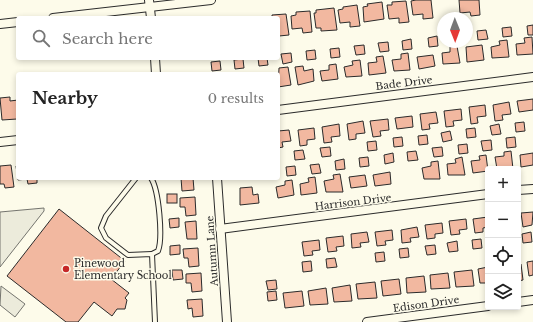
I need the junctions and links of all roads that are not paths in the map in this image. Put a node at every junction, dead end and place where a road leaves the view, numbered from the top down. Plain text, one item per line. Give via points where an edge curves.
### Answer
1 (211, 0) edge
2 (149, 3) edge
3 (66, 16) edge
4 (151, 16) edge
5 (16, 22) edge
6 (0, 24) edge
7 (155, 60) edge
8 (156, 72) edge
9 (533, 77) edge
10 (280, 110) edge
11 (16, 140) edge
12 (0, 142) edge
13 (134, 180) edge
14 (152, 180) edge
15 (217, 180) edge
16 (533, 188) edge
17 (521, 190) edge
18 (485, 194) edge
19 (220, 229) junction
20 (152, 254) junction
21 (533, 300) edge
22 (521, 302) edge
23 (485, 307) edge
24 (425, 318) edge
25 (156, 322) edge
26 (227, 322) edge
27 (367, 322) edge

1 - 2 street
2 - 3 street
2 - 4 street
5 - 6 street
7 - 8 street
9 - 10 street, Bade Drive
11 - 12 street
13 - 20 lane via 103,221 102,232 130,256
14 - 20 lane via 156,193 160,239 158,251
15 - 19 street, Autumn Lane
16 - 17 street
18 - 19 street, Harrison Drive
19 - 26 street, Autumn Lane
20 - 25 lane
21 - 22 street
23 - 24 street, Edison Drive
24 - 27 street, Edison Drive

